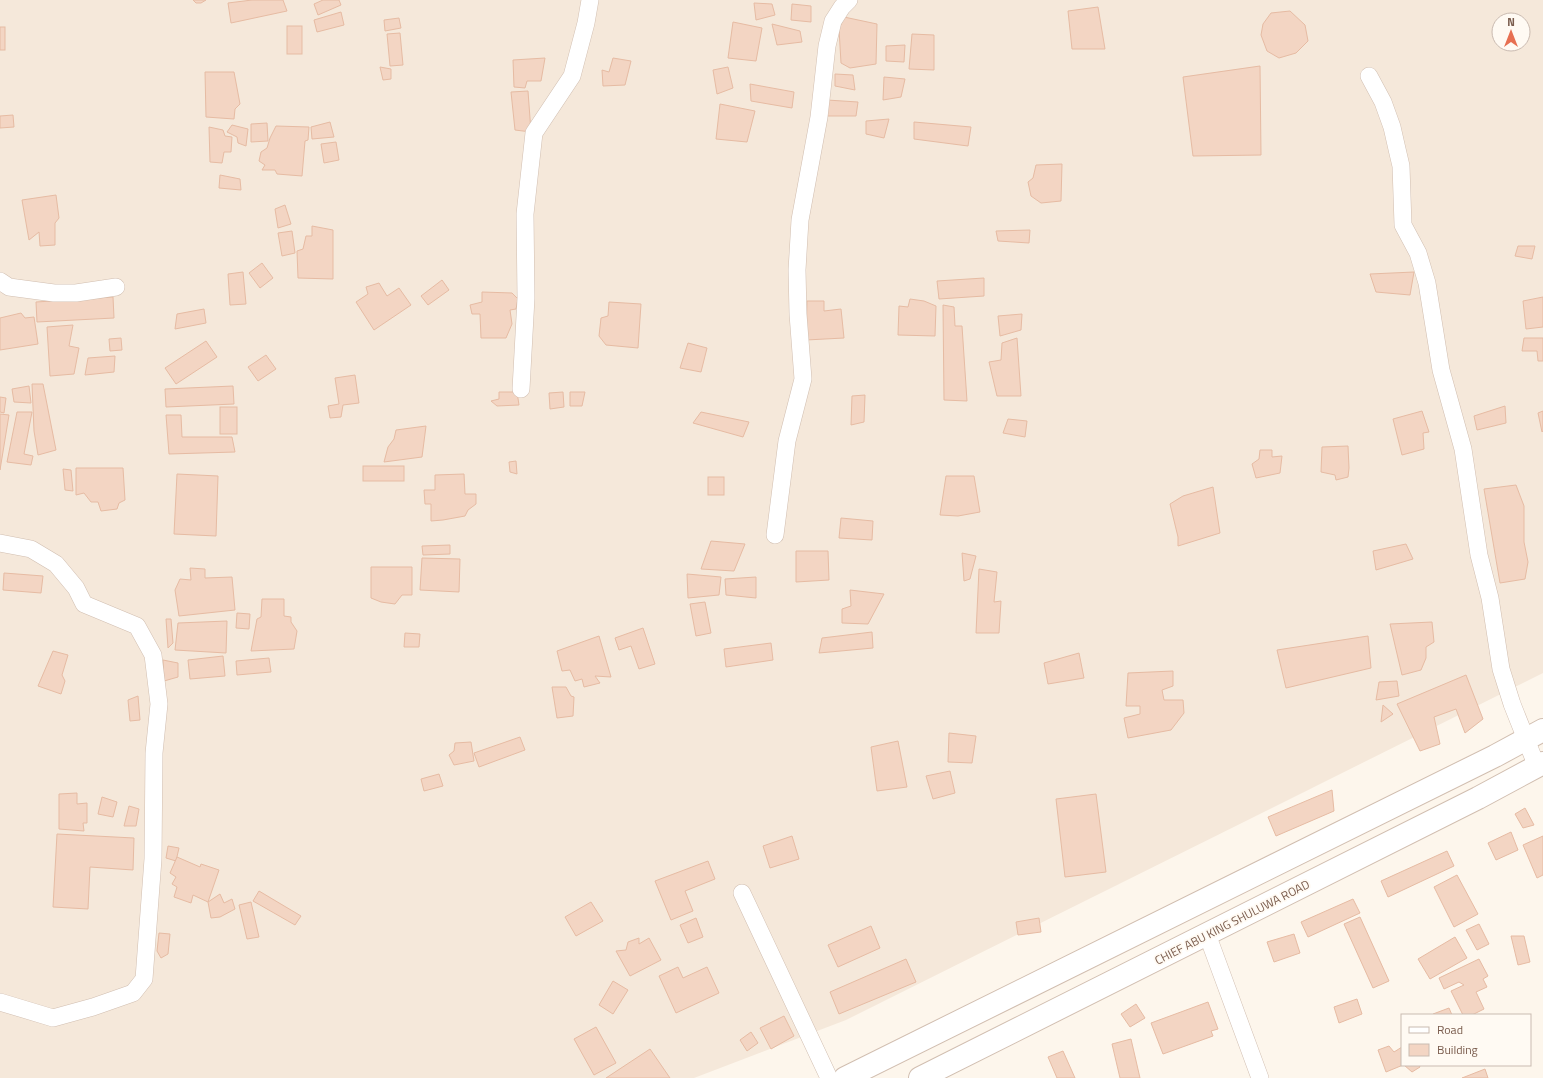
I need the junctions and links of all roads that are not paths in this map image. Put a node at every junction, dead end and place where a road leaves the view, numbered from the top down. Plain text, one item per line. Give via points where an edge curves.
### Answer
1 (590, 0) edge
2 (849, 0) edge
3 (1369, 76) dead end
4 (0, 281) edge
5 (116, 287) dead end
6 (521, 388) dead end
7 (775, 535) dead end
8 (0, 543) edge
9 (1534, 734) edge
10 (1540, 765) edge
11 (742, 893) dead end
12 (1208, 934) junction
13 (0, 1002) edge
14 (829, 1078) edge
15 (845, 1078) edge
16 (920, 1078) edge
17 (1260, 1078) edge

1 - 6 street via 572,76 534,133 525,214 526,298
2 - 7 street via 833,21 827,46 819,117 800,220 797,270 803,379 788,441
3 - 9 street via 1383,102 1392,127 1401,166 1403,225 1418,253 1427,283 1441,370 1463,449 1479,555 1490,598 1501,669 1512,704
4 - 5 street via 9,287 54,293 76,293
8 - 13 street via 31,549 56,564 76,588 84,604 137,626 152,655 159,704 154,753 153,859 144,979 133,994 53,1018
9 - 10 street
9 - 15 street via 1495,756
10 - 12 street, CHIEF ABU KING SHULUWA ROAD
11 - 14 street
12 - 16 street, CHIEF ABU KING SHULUWA ROAD
12 - 17 street

